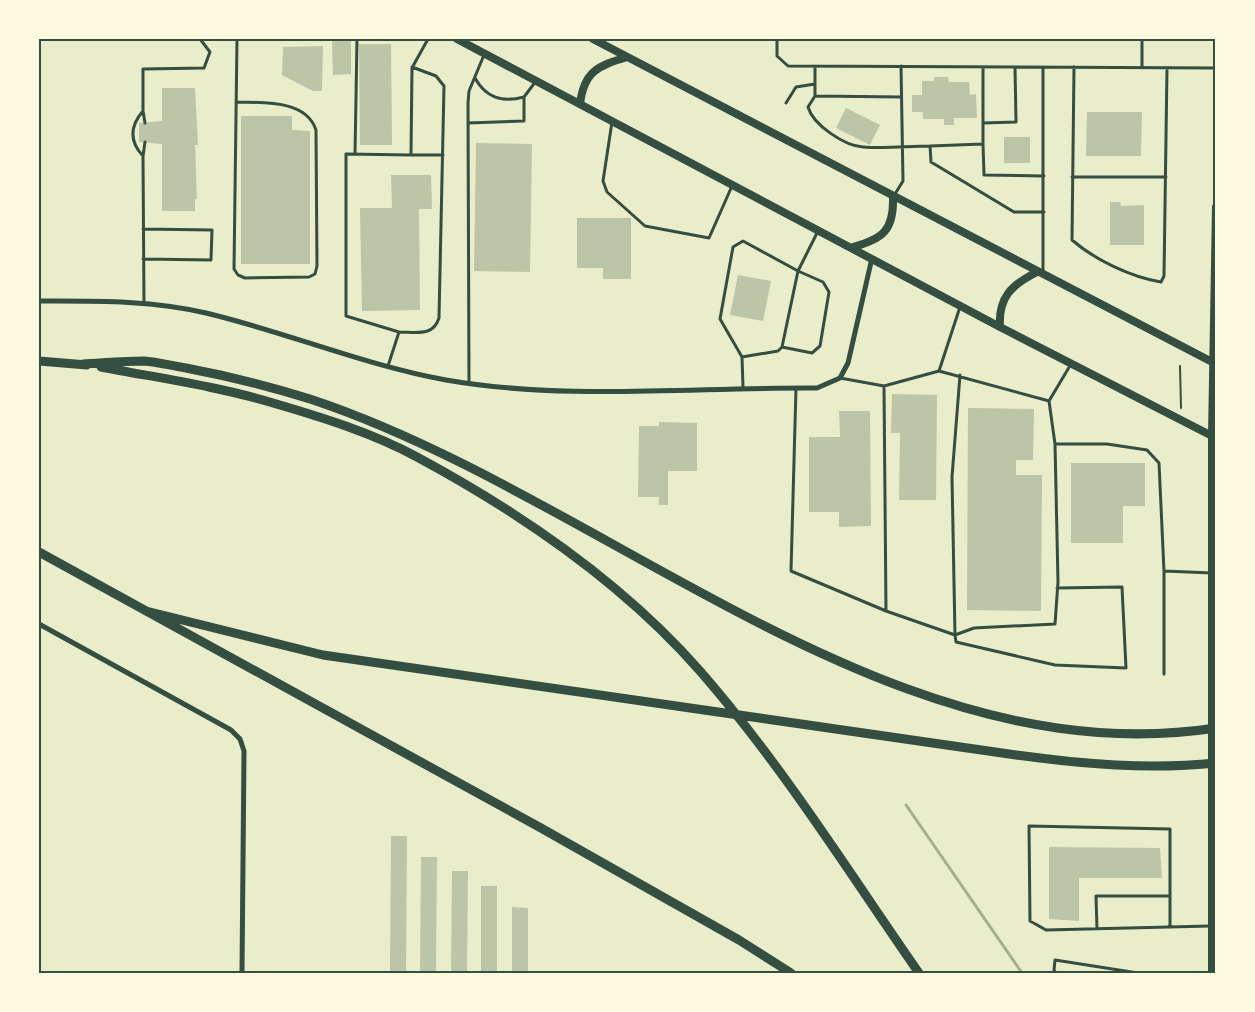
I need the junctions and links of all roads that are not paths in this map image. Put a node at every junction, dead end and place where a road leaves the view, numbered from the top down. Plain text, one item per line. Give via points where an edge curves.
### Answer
1 (143, 39) edge
2 (200, 39) edge
3 (237, 39) edge
4 (357, 39) edge
5 (428, 39) edge
6 (457, 39) edge
7 (777, 39) edge
8 (1142, 39) edge
9 (596, 40) edge
10 (485, 54) junction
11 (627, 57) junction
12 (815, 66) junction
13 (901, 66) junction
14 (412, 67) junction
15 (983, 67) junction
16 (1015, 67) junction
17 (1043, 67) junction
18 (1074, 67) junction
19 (1142, 68) junction
20 (1167, 68) junction
21 (1216, 68) edge
22 (475, 78) junction
23 (536, 81) junction
24 (815, 84) junction
25 (815, 96) junction
26 (524, 97) junction
27 (902, 97) junction
28 (236, 102) junction
29 (786, 103) dead end
30 (580, 104) junction
31 (143, 111) junction
32 (612, 120) junction
33 (145, 123) dead end
34 (468, 123) junction
35 (983, 123) junction
36 (145, 142) dead end
37 (982, 144) junction
38 (902, 146) junction
39 (930, 146) junction
40 (355, 154) junction
41 (411, 155) junction
42 (443, 155) junction
43 (143, 156) junction
44 (1044, 176) junction
45 (1072, 177) junction
46 (1166, 177) junction
47 (733, 184) junction
48 (893, 198) junction
49 (1216, 207) edge
50 (1044, 212) junction
51 (1216, 212) edge
52 (143, 229) junction
53 (819, 230) junction
54 (853, 247) junction
55 (872, 258) junction
56 (143, 260) junction
57 (798, 271) junction
58 (1040, 274) junction
59 (39, 301) edge
60 (144, 303) junction
61 (960, 306) junction
62 (1000, 327) junction
63 (399, 332) junction
64 (782, 347) junction
65 (742, 357) junction
66 (39, 361) edge
67 (1214, 363) edge
68 (83, 364) junction
69 (1071, 364) junction
70 (388, 366) junction
71 (939, 371) junction
72 (960, 375) junction
73 (840, 378) junction
74 (470, 384) junction
75 (884, 386) junction
76 (743, 387) junction
77 (796, 388) junction
78 (1049, 400) junction
79 (1214, 436) edge
80 (1055, 444) junction
81 (39, 552) edge
82 (1164, 572) junction
83 (1213, 573) junction
84 (1214, 586) edge
85 (1057, 588) junction
86 (147, 611) junction
87 (886, 611) junction
88 (39, 624) edge
89 (955, 635) junction
90 (1164, 674) dead end
91 (1216, 728) edge
92 (1216, 763) edge
93 (1214, 827) edge
94 (1170, 896) junction
95 (1214, 914) edge
96 (1170, 926) junction
97 (1212, 926) junction
98 (1097, 929) junction
99 (1124, 972) edge
100 (242, 973) edge
101 (791, 973) edge
102 (919, 973) edge
103 (1056, 973) edge
104 (1138, 973) edge
105 (1212, 973) edge

1 - 2 lane
2 - 31 lane via 210,52 204,68 143,69
3 - 28 lane
4 - 40 lane
5 - 14 lane
6 - 10 main road
7 - 12 lane via 777,56 788,66
8 - 19 lane
9 - 11 main road
10 - 22 lane
10 - 23 main road
11 - 30 main road via 592,72 583,87
11 - 48 main road
12 - 13 lane
12 - 24 lane
13 - 15 lane
13 - 27 lane
14 - 41 lane
14 - 42 lane via 436,76 444,86
15 - 16 lane
15 - 35 lane
16 - 17 lane
16 - 35 lane via 1016,122
17 - 18 lane
17 - 44 lane
18 - 19 lane
18 - 45 lane
19 - 20 lane
20 - 21 lane
20 - 46 lane
22 - 26 lane via 489,96
22 - 34 lane via 469,91
23 - 26 lane
23 - 30 main road
24 - 25 lane
24 - 29 lane via 796,87
25 - 27 lane
25 - 38 lane via 808,107 819,126 861,147
26 - 34 lane via 524,121
27 - 38 lane
28 - 28 lane via 234,268 245,278 309,277 315,274 317,266 314,121 295,108 280,104
30 - 32 main road
31 - 33 lane
31 - 43 lane via 134,122 132,134 134,147
32 - 47 main road
32 - 47 lane via 603,182 607,192 645,226 709,238
34 - 74 lane
35 - 37 lane
36 - 43 lane
37 - 39 lane
37 - 44 lane via 984,175
38 - 39 lane
38 - 48 lane via 903,181
39 - 50 lane via 932,162 1014,212
40 - 41 lane
40 - 63 lane via 346,154 346,316
41 - 42 lane
42 - 63 lane via 439,318 429,332
43 - 52 lane
44 - 50 lane
45 - 46 lane
45 - 46 lane via 1072,240 1087,252 1148,280 1161,282
47 - 53 main road
48 - 54 main road via 892,218 885,233
48 - 58 main road
49 - 51 main road
50 - 58 lane
51 - 67 main road
52 - 56 lane
52 - 56 lane via 212,230 211,260
53 - 54 main road
53 - 57 lane
54 - 55 main road
55 - 61 main road
55 - 73 street via 851,353
56 - 60 lane
57 - 64 lane
57 - 64 lane via 823,282 829,292 820,346 812,353
57 - 65 lane via 743,241 735,244 720,319
58 - 62 main road via 1013,286 1005,295
58 - 67 main road
59 - 60 street
60 - 70 street via 207,313
61 - 62 main road
61 - 71 lane
62 - 69 main road
63 - 70 lane
64 - 65 lane
65 - 76 lane
66 - 68 highway
67 - 79 main road
68 - 91 highway via 146,361 216,374 277,388 387,427 478,471 808,648 909,690 989,713 1102,732
68 - 102 highway via 231,391 351,429 416,456 550,538 606,580 700,671 777,768
69 - 78 lane
69 - 79 main road
70 - 74 street
71 - 72 lane
71 - 75 lane
72 - 78 lane
72 - 89 lane via 952,477
73 - 75 lane
73 - 77 street via 824,387
74 - 76 street via 553,390
75 - 87 lane
76 - 77 street
77 - 87 lane via 791,571
78 - 80 lane
79 - 83 main road
80 - 82 lane via 1107,444 1147,450 1159,463
80 - 85 lane
81 - 86 highway
82 - 83 lane
82 - 90 lane
83 - 84 main road
84 - 93 main road
85 - 89 lane via 1055,624 974,628
85 - 89 lane via 1122,587 1126,668 1055,665 956,642
86 - 92 highway via 322,655 1091,765
86 - 101 highway via 551,834
87 - 89 lane
88 - 100 street via 231,730 240,739 244,751
93 - 95 main road
94 - 96 lane
94 - 98 lane via 1096,896
94 - 98 lane via 1170,829 1029,826 1030,921 1046,930
95 - 97 main road
96 - 97 lane
96 - 98 lane
97 - 105 main road
99 - 103 lane via 1055,960
99 - 104 lane

